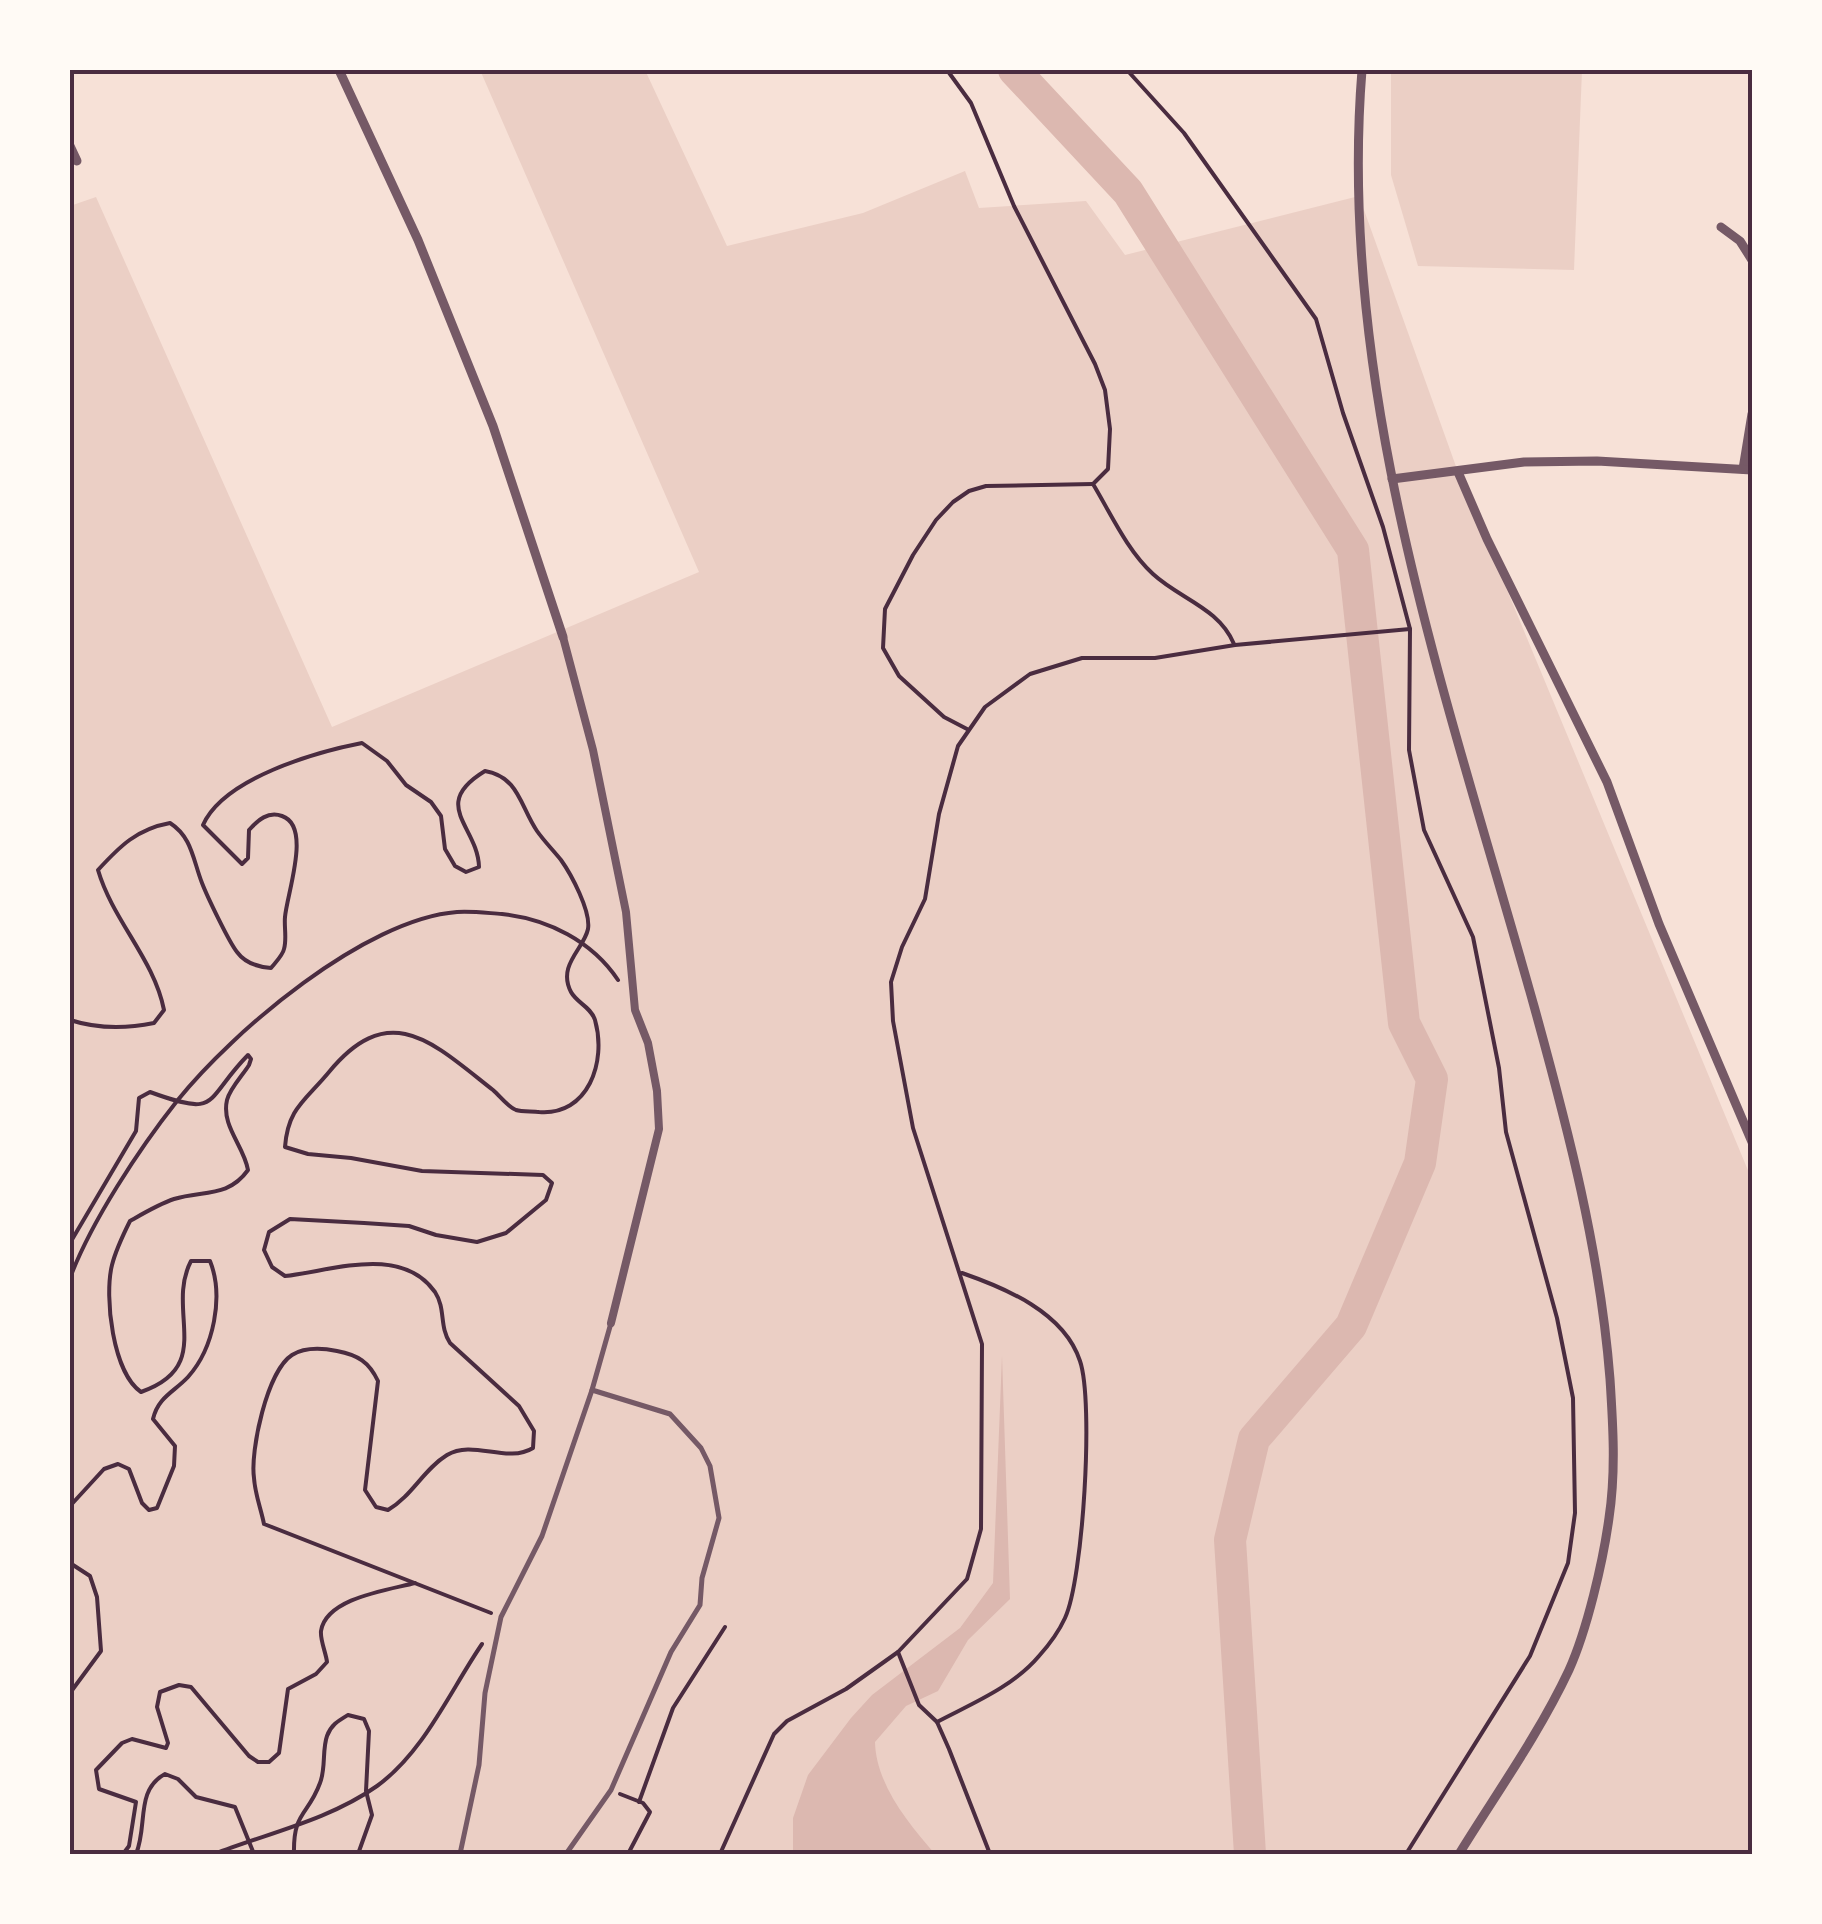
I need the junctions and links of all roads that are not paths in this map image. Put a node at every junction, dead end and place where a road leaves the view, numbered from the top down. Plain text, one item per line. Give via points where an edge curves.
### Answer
1 (339, 70) edge
2 (1362, 70) edge
3 (70, 146) edge
4 (77, 161) dead end
5 (1721, 227) dead end
6 (1752, 260) edge
7 (1752, 414) edge
8 (1748, 469) edge
9 (1458, 472) junction
10 (1392, 479) junction
11 (563, 638) joint
12 (1752, 1142) edge
13 (612, 1324) joint
14 (592, 1390) junction
15 (460, 1854) edge
16 (566, 1854) edge
17 (1460, 1854) edge

1 - 11 street via 418,240 493,426
2 - 10 street via 1359,196
3 - 4 street
5 - 6 street
7 - 8 street
8 - 9 street via 1597,461
9 - 10 street
9 - 12 street via 1607,782
10 - 17 street via 1584,1195 1614,1431 1608,1528 1570,1668
11 - 13 street via 608,822 626,912 635,1010 657,1091 659,1129
13 - 14 lane
14 - 15 lane via 542,1536 501,1616
14 - 16 lane via 670,1414 710,1466 720,1518 700,1605 671,1652 611,1790

